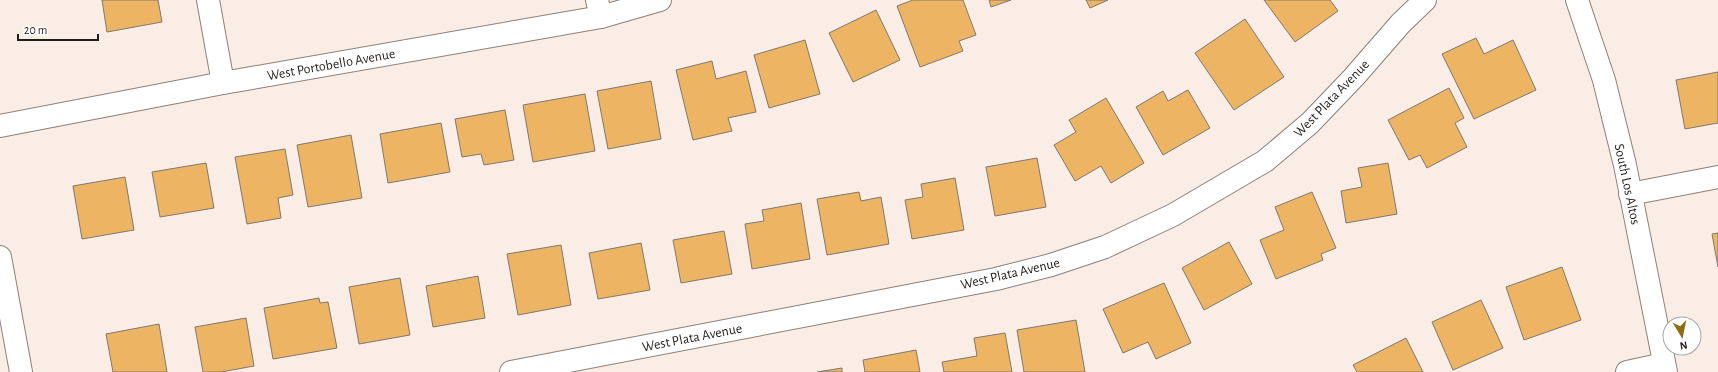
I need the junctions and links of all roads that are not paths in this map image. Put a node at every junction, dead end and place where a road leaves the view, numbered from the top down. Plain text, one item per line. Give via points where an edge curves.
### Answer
1 (208, 0) edge
2 (660, 0) edge
3 (1425, 0) edge
4 (1577, 0) edge
5 (599, 8) edge
6 (223, 83) junction
7 (0, 126) edge
8 (1718, 177) edge
9 (1630, 194) junction
10 (0, 257) edge
11 (1665, 368) edge
12 (21, 372) edge
13 (511, 372) edge
14 (1627, 372) edge

1 - 6 street
2 - 5 street, West Portobello Avenue
3 - 13 street, West Plata Avenue via 1310,123 1265,161 1173,215 1105,247 1051,265 996,279
4 - 9 street, South Los Altos via 1604,80
5 - 6 street, West Portobello Avenue
6 - 7 street, West Portobello Avenue
8 - 9 street
9 - 11 street, South Los Altos
10 - 12 street
11 - 14 street

